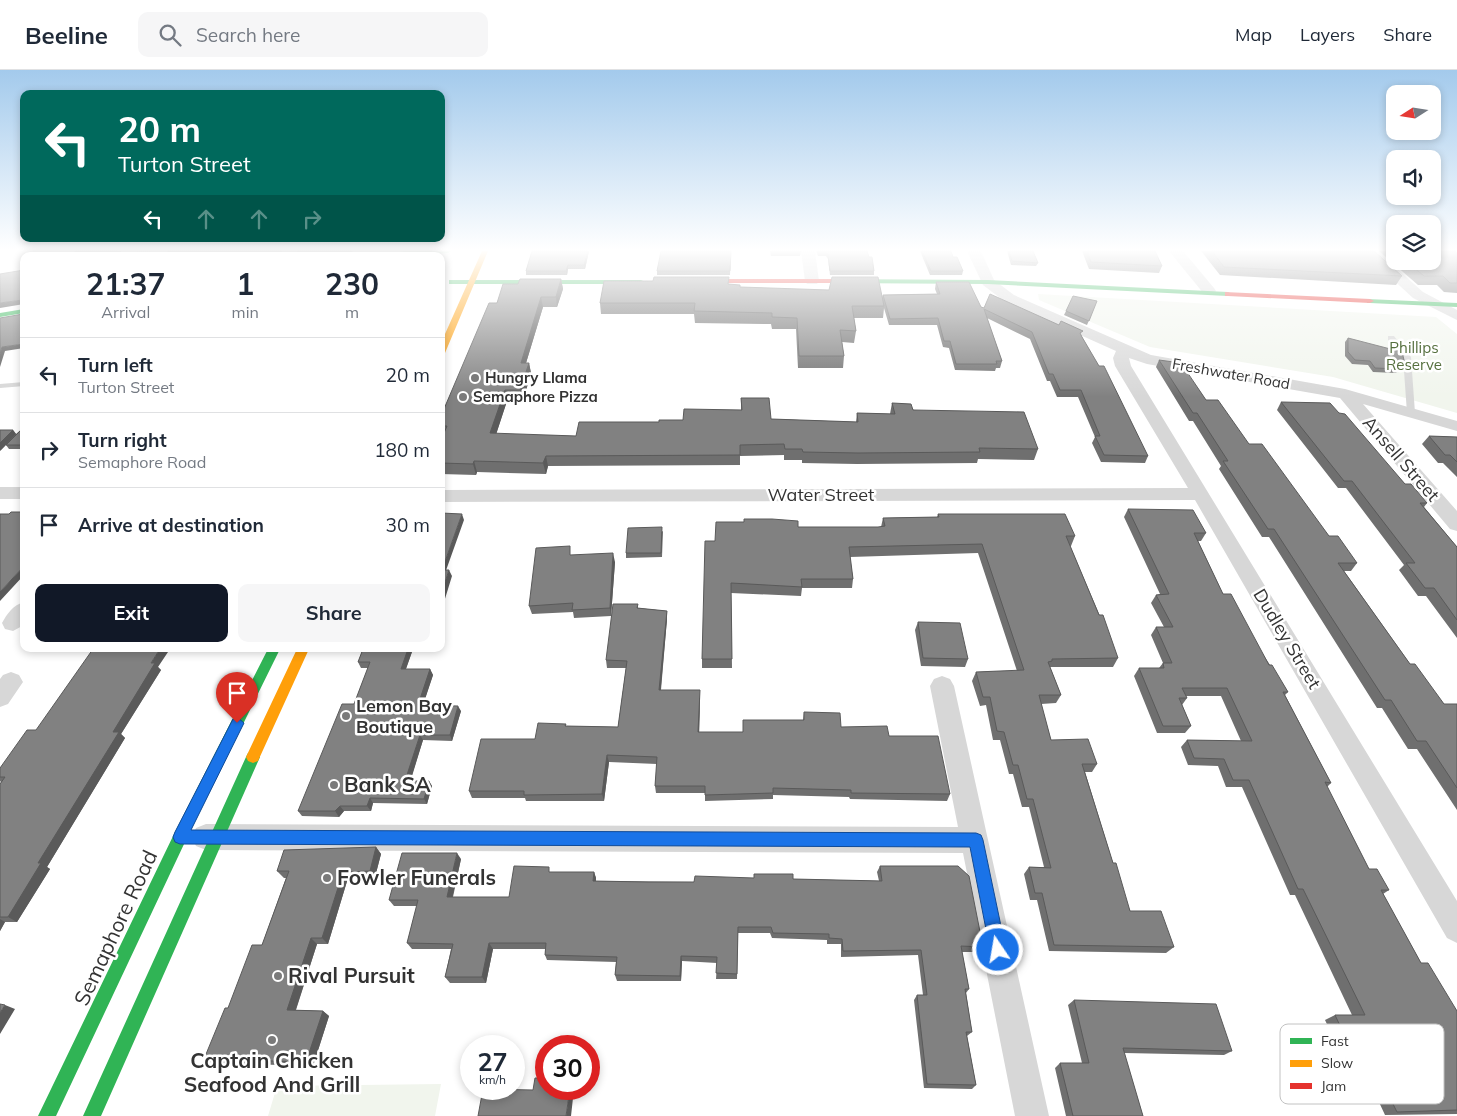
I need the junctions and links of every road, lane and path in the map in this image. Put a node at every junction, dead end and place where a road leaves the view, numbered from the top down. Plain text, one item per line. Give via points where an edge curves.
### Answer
1 (463, 300) edge
2 (1013, 300) edge
3 (1357, 300) edge
4 (1428, 300) edge
5 (1436, 304) junction
6 (1457, 305) edge
7 (20, 312) edge
8 (0, 315) edge
9 (1457, 316) edge
10 (1391, 338) dead end
11 (445, 344) edge
12 (1124, 350) junction
13 (20, 384) edge
14 (0, 386) edge
15 (1345, 394) junction
16 (1411, 412) junction
17 (1457, 426) edge
18 (0, 493) edge
19 (20, 493) edge
20 (1201, 494) junction
21 (445, 496) edge
22 (1457, 524) edge
23 (286, 654) edge
24 (942, 686) dead end
25 (180, 837) junction
26 (216, 837) junction
27 (976, 840) junction
28 (1457, 928) edge
29 (47, 1116) edge
30 (92, 1116) edge
31 (1032, 1116) edge

1 - 11 street
2 - 12 street, Freshwater Road
3 - 5 street
4 - 5 street
5 - 6 street
5 - 9 street
7 - 8 street
10 - 16 lane via 1406,357
12 - 15 street, Freshwater Road via 1147,359 1210,372
12 - 20 street, Dudley Street via 1123,366
13 - 14 lane
15 - 16 street, Freshwater Road
15 - 22 street, Ansell Street
16 - 17 street, Freshwater Road
18 - 19 street
20 - 21 street, Water Street
20 - 28 street, Dudley Street
23 - 25 street, Semaphore Road
23 - 26 street, Semaphore Road
24 - 27 street
25 - 26 street
25 - 29 street, Semaphore Road
26 - 27 street
26 - 30 street, Semaphore Road
27 - 31 street

